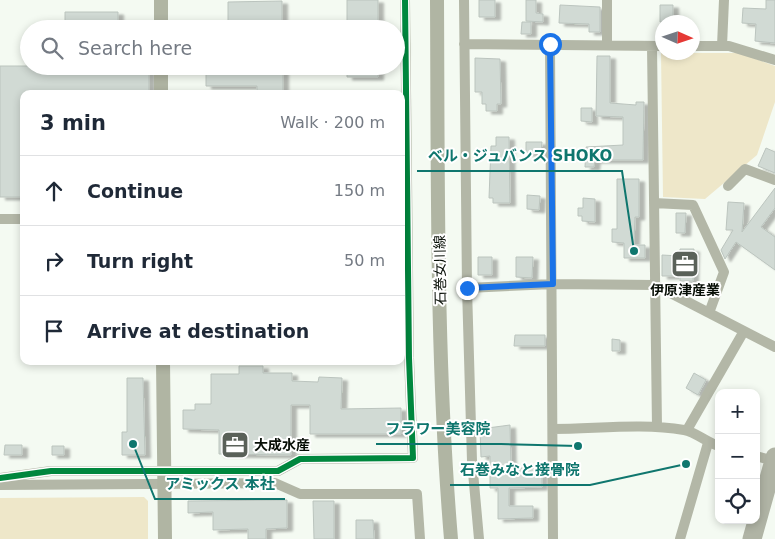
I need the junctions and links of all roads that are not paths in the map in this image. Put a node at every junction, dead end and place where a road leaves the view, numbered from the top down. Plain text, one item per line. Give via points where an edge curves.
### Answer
1 (161, 0) edge
2 (405, 0) edge
3 (437, 0) edge
4 (464, 0) edge
5 (608, 0) edge
6 (724, 0) edge
7 (161, 20) edge
8 (405, 20) edge
9 (464, 44) junction
10 (550, 44) junction
11 (607, 45) junction
12 (655, 46) edge
13 (700, 46) edge
14 (722, 46) junction
15 (657, 60) edge
16 (775, 60) edge
17 (161, 75) edge
18 (405, 75) edge
19 (162, 90) edge
20 (405, 90) edge
21 (775, 180) edge
22 (728, 186) dead end
23 (654, 203) junction
24 (0, 219) edge
25 (20, 219) edge
26 (553, 284) junction
27 (655, 285) junction
28 (467, 288) junction
29 (709, 313) junction
30 (744, 331) junction
31 (775, 347) edge
32 (405, 358) edge
33 (163, 365) edge
34 (657, 428) junction
35 (553, 430) junction
36 (687, 430) junction
37 (708, 443) junction
38 (715, 445) edge
39 (768, 458) edge
40 (0, 478) edge
41 (164, 478) junction
42 (0, 485) edge
43 (164, 539) edge
44 (420, 539) edge
45 (452, 539) edge
46 (479, 539) edge
47 (553, 539) edge
48 (680, 539) edge
49 (752, 539) edge

1 - 7 main road
2 - 8 street
3 - 45 main road, 石巻女川線 via 439,285 446,472
4 - 9 street
5 - 11 street
6 - 14 street
9 - 10 street
9 - 28 street
10 - 11 street
10 - 26 street
11 - 12 street
13 - 14 street
14 - 16 street
15 - 23 street
17 - 19 main road
18 - 20 street
21 - 22 street via 746,169
23 - 27 street
23 - 29 street via 693,205 724,272
24 - 25 street
26 - 27 street
26 - 28 street
26 - 35 street
27 - 29 street
27 - 34 street
28 - 46 street via 472,462
29 - 30 street
30 - 31 street
30 - 36 street
32 - 41 street via 413,458 300,459 278,471
33 - 41 main road
34 - 35 street
34 - 36 street
35 - 47 street
36 - 37 street
37 - 38 street
37 - 48 street
39 - 49 highway
40 - 41 street via 51,471
41 - 42 street
41 - 43 main road
41 - 44 street via 275,483 300,494 417,494

